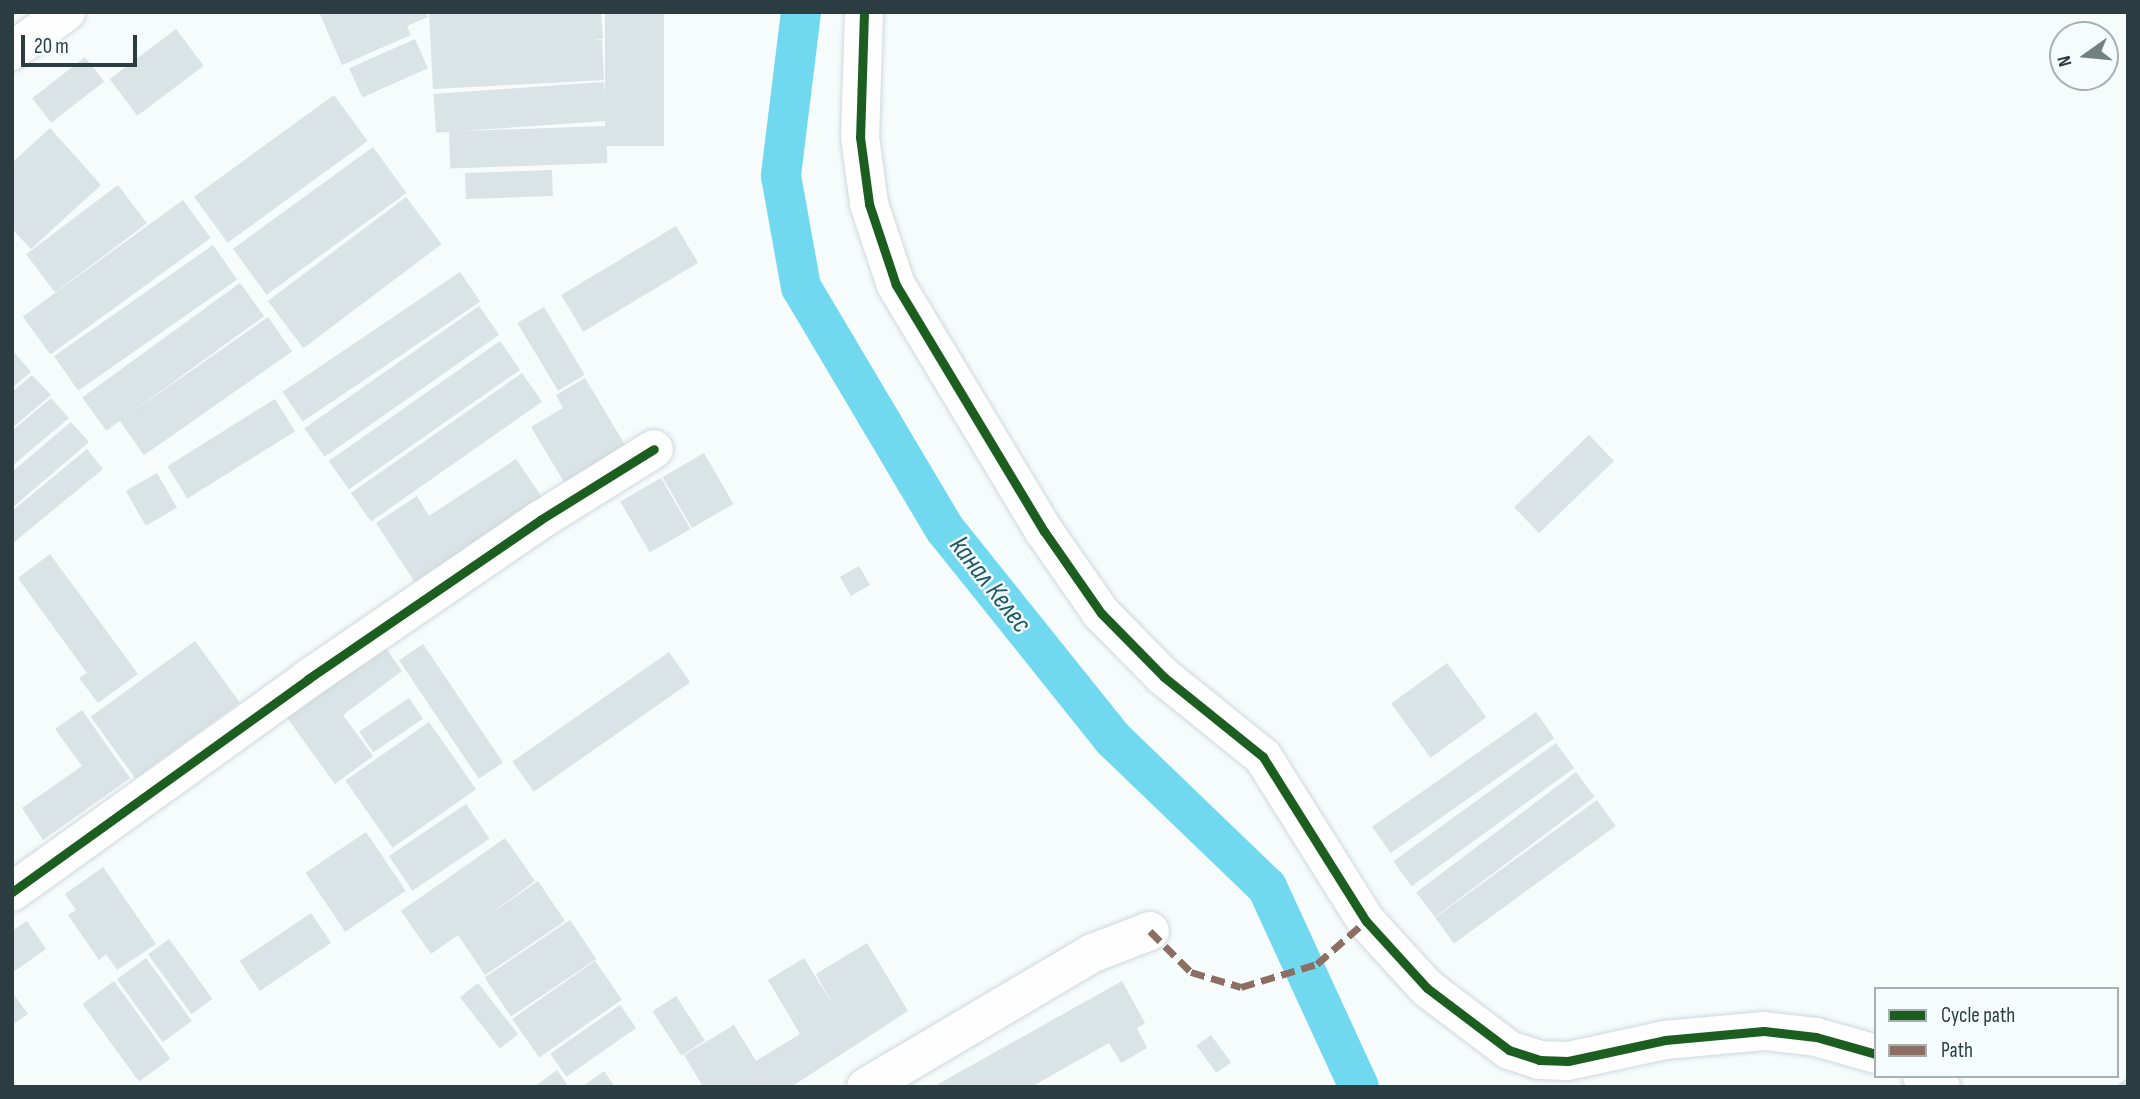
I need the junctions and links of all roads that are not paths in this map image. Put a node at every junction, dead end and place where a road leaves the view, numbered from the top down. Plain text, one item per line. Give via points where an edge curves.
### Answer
1 (66, 12) edge
2 (864, 12) edge
3 (12, 51) edge
4 (654, 449) dead end
5 (12, 892) edge
6 (1150, 931) dead end
7 (1874, 1054) edge
8 (1925, 1078) edge
9 (866, 1087) edge
10 (1941, 1087) edge

1 - 3 street
2 - 7 street via 860,137 869,204 896,285 1044,531 1101,613 1164,677 1263,757 1366,921 1427,988 1509,1050 1539,1060 1568,1061 1665,1040 1764,1031 1816,1037
4 - 5 street via 540,520 308,678
6 - 9 street via 1093,953
8 - 10 street

